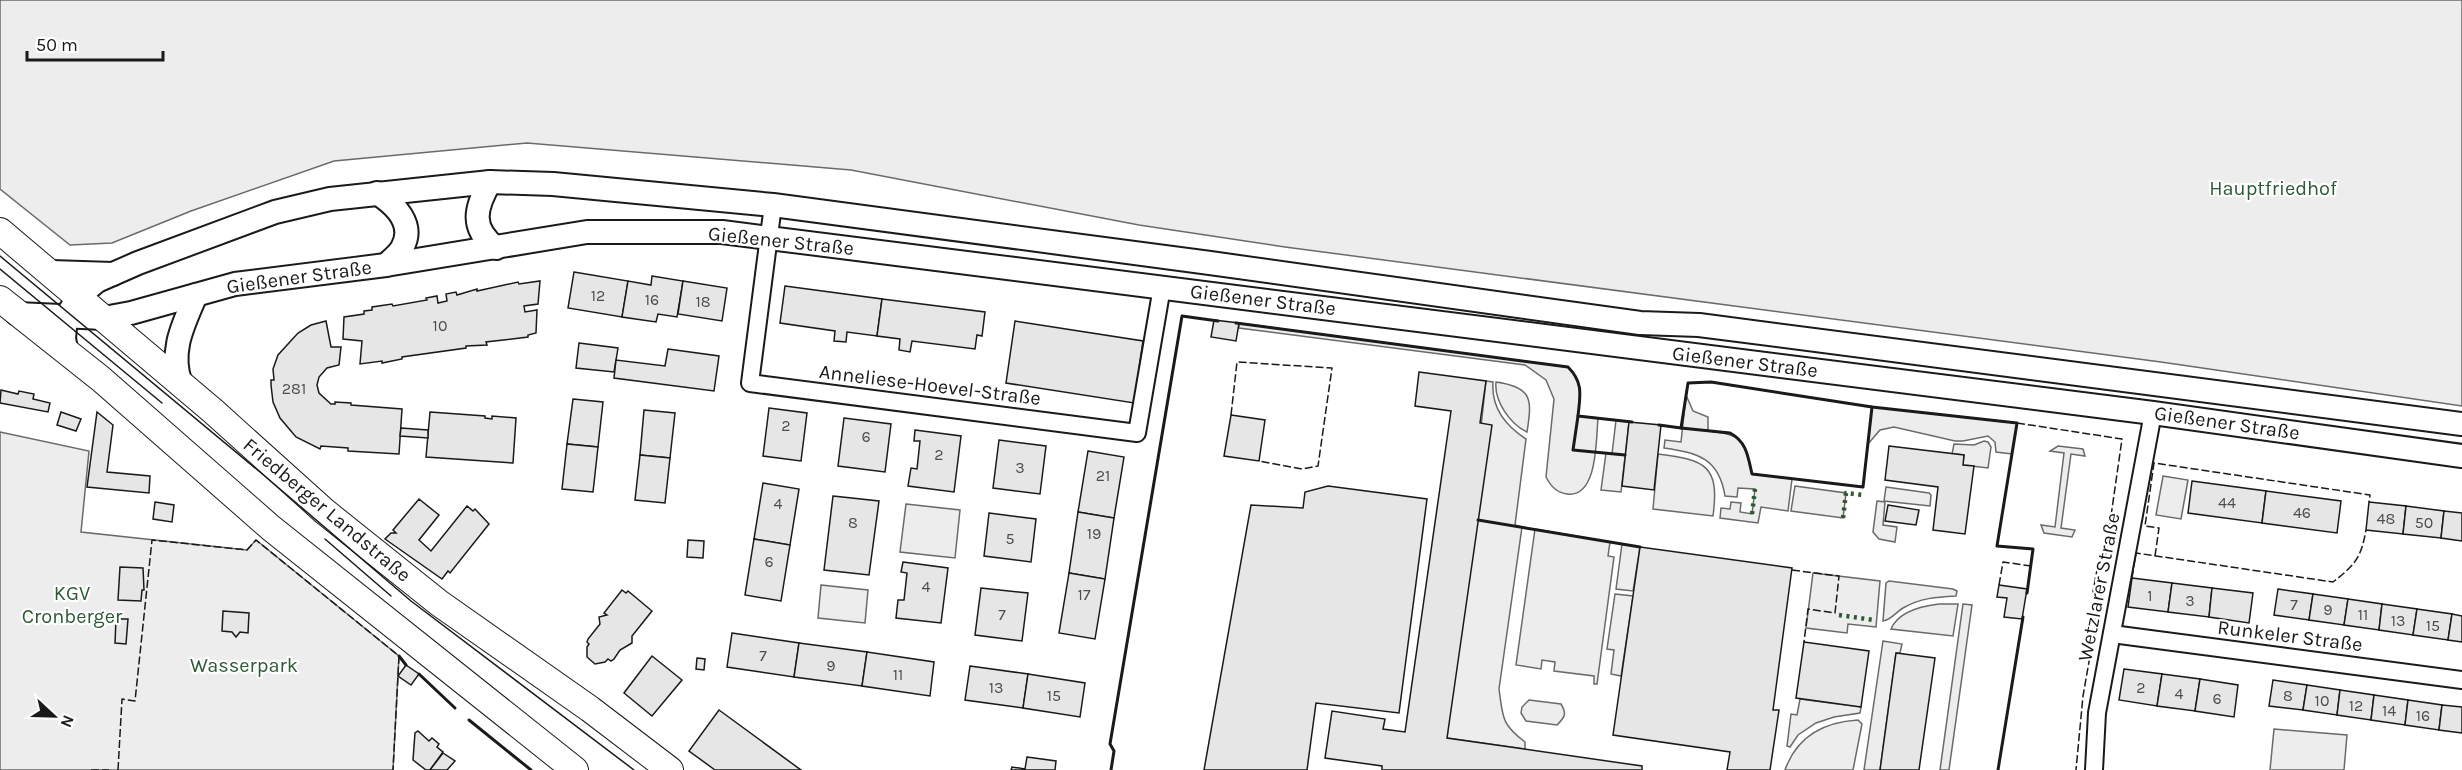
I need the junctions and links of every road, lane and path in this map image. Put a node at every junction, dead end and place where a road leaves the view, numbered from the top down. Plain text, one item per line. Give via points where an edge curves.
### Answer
1 (490, 182) junction
2 (377, 193) junction
3 (773, 205) junction
4 (0, 231) edge
5 (768, 237) junction
6 (496, 248) junction
7 (386, 265) junction
8 (51, 272) junction
9 (114, 274) junction
10 (1162, 287) junction
11 (196, 295) junction
12 (8, 307) edge
13 (73, 307) junction
14 (104, 318) junction
15 (66, 350) junction
16 (181, 384) junction
17 (2153, 413) junction
18 (2462, 424) edge
19 (2462, 456) edge
20 (2112, 634) junction
21 (2462, 680) edge
22 (575, 770) edge
23 (669, 770) edge
24 (2094, 770) edge

1 - 2 main road, Gießener Straße
1 - 3 main road, Gießener Straße via 553,184
1 - 6 main road via 477,214 485,240
2 - 7 main road via 396,205 406,235 402,247
2 - 9 main road, Gießener Straße via 275,212
3 - 5 street, Anneliese-Hoevel-Straße
3 - 18 main road, Gießener Straße via 1640,323 1699,325
4 - 8 main road, Friedberger Landstraße
5 - 6 main road, Gießener Straße via 722,232 587,232
5 - 10 main road, Gießener Straße
5 - 10 street, Anneliese-Hoevel-Straße via 750,383 1137,433
6 - 7 main road, Gießener Straße
7 - 11 main road, Gießener Straße via 235,284
8 - 9 main road, Gießener Straße
8 - 13 main road, Friedberger Landstraße
9 - 13 main road, Gießener Straße via 98,281
10 - 17 main road, Gießener Straße
11 - 14 main road, Gießener Straße
11 - 16 main road via 177,342 176,369
12 - 13 main road
12 - 15 main road
13 - 14 main road, Friedberger Landstraße
13 - 15 main road via 64,338
14 - 16 main road, Friedberger Landstraße
15 - 22 main road via 271,528
16 - 23 main road, Friedberger Landstraße via 324,511 439,603
17 - 19 main road, Gießener Straße
17 - 20 street, Wetzlarer Straße
20 - 21 street, Runkeler Straße
20 - 24 street, Wetzlarer Straße via 2097,713

